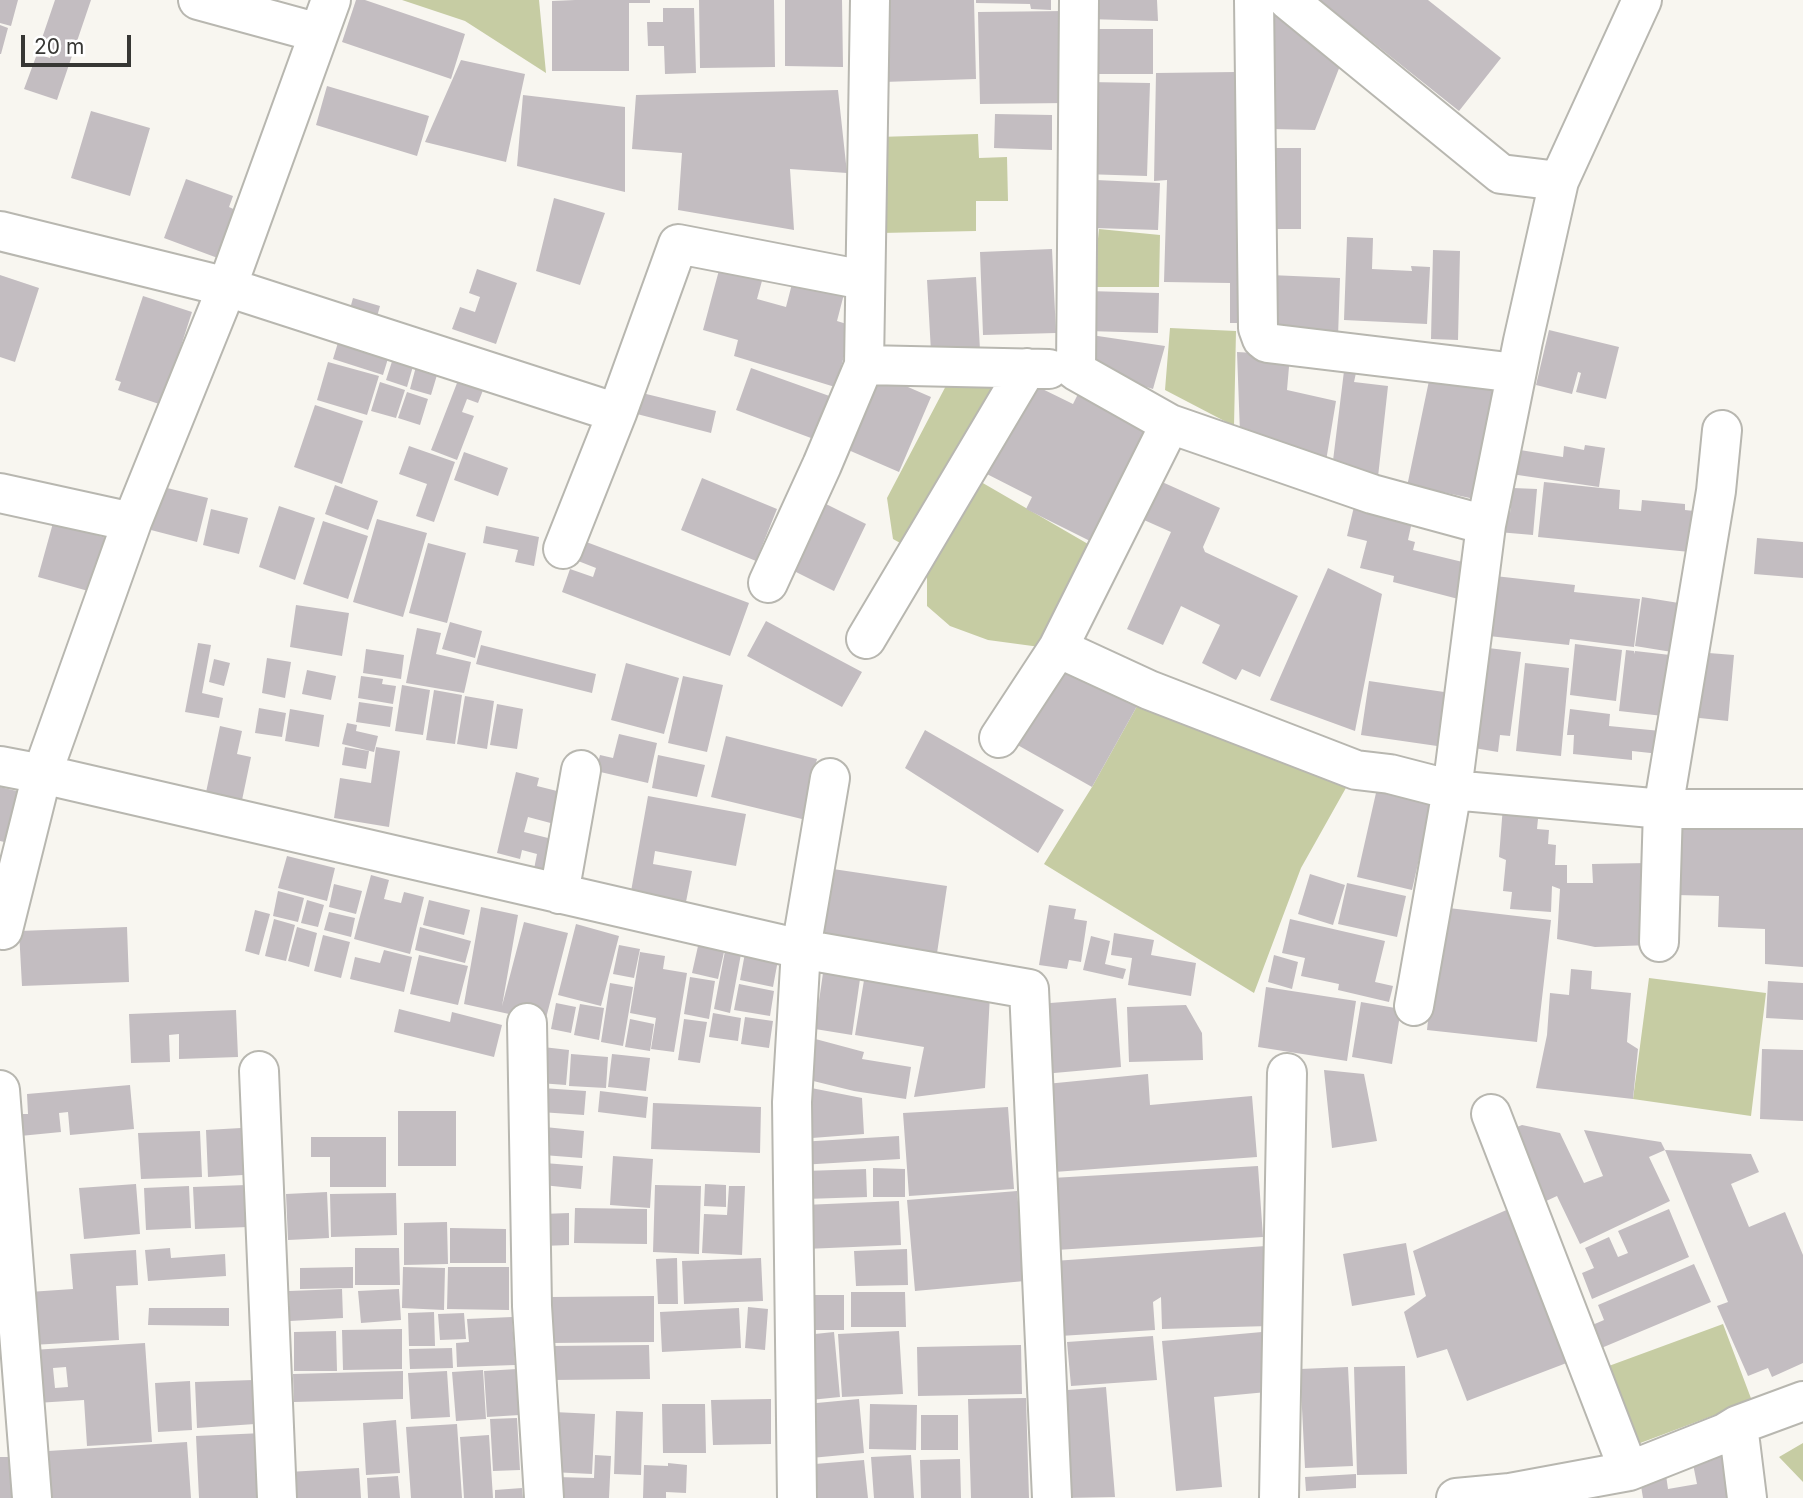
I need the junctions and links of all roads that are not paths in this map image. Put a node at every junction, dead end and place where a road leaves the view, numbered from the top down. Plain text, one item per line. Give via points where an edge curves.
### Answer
1 (198, 0) edge
2 (870, 0) edge
3 (1079, 0) edge
4 (1254, 0) edge
5 (1287, 0) edge
6 (1642, 0) edge
7 (325, 17) edge
8 (1559, 181) junction
9 (0, 231) edge
10 (864, 280) junction
11 (227, 287) junction
12 (864, 365) junction
13 (1027, 368) junction
14 (1076, 371) junction
15 (1516, 373) junction
16 (617, 413) junction
17 (1170, 425) junction
18 (1722, 430) dead end
19 (0, 493) edge
20 (132, 522) junction
21 (1486, 525) junction
22 (563, 549) dead end
23 (768, 583) dead end
24 (866, 639) dead end
25 (1058, 648) junction
26 (999, 738) dead end
27 (0, 766) edge
28 (581, 770) dead end
29 (42, 774) junction
30 (830, 778) dead end
31 (1451, 790) junction
32 (1663, 809) junction
33 (1803, 809) edge
34 (559, 894) junction
35 (3, 930) dead end
36 (1659, 942) dead end
37 (801, 950) junction
38 (1414, 1006) dead end
39 (527, 1023) dead end
40 (259, 1071) dead end
41 (1287, 1073) dead end
42 (0, 1090) edge
43 (1491, 1114) dead end
44 (1803, 1401) edge
45 (1738, 1425) junction
46 (1629, 1471) junction
47 (1510, 1495) edge
48 (32, 1498) edge
49 (277, 1498) edge
50 (544, 1498) edge
51 (797, 1498) edge
52 (1052, 1498) edge
53 (1279, 1498) edge
54 (1456, 1498) edge
55 (1747, 1498) edge

1 - 7 street
2 - 10 street
3 - 14 street
4 - 15 street via 1258,328 1262,339
5 - 8 street via 1501,174
6 - 8 street
7 - 11 street
8 - 15 street
9 - 11 street
10 - 12 street
10 - 16 street via 678,244
11 - 16 street
11 - 20 street
12 - 13 street
12 - 23 street
13 - 14 street
13 - 24 street
14 - 17 street
15 - 21 street
16 - 22 street
17 - 21 street via 1372,494
17 - 25 street
18 - 32 street
19 - 20 street
20 - 29 street
21 - 31 street
25 - 26 street
25 - 31 street via 1149,690 1356,770
27 - 29 street
28 - 34 street
29 - 34 street
29 - 35 street
30 - 37 street
31 - 32 street
31 - 38 street
32 - 33 street
32 - 36 street
34 - 37 street
37 - 51 street via 792,1102
37 - 52 street via 1029,989
39 - 50 street via 532,1306
40 - 49 street
41 - 53 street
42 - 48 street
43 - 46 street
44 - 45 street
45 - 46 street
45 - 55 street
46 - 47 street
47 - 54 street

